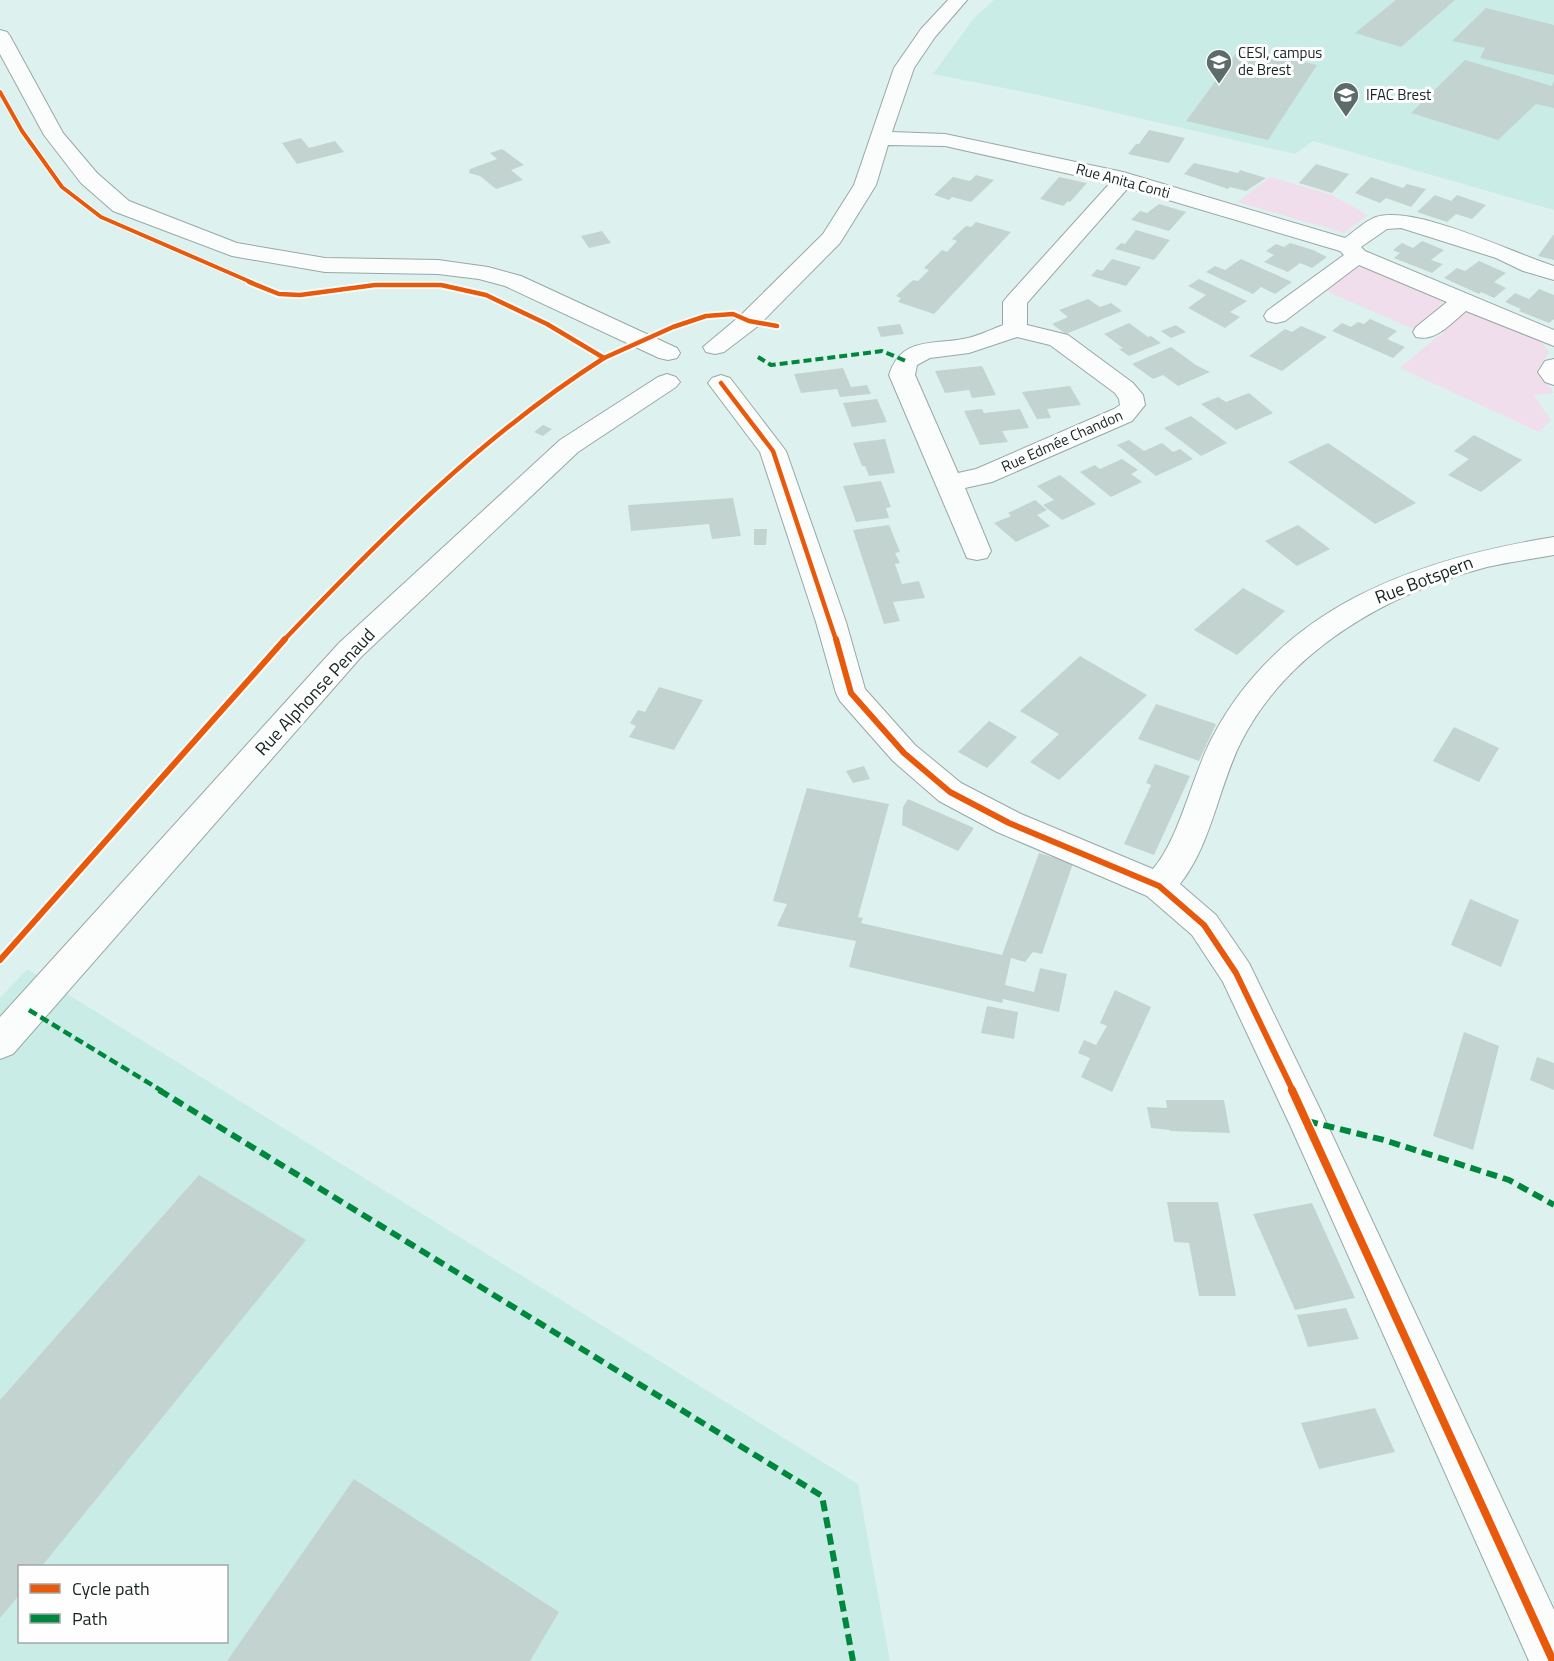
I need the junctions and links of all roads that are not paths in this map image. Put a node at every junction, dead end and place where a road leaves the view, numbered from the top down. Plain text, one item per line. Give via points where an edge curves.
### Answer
1 (958, 0) edge
2 (0, 36) edge
3 (7, 65) edge
4 (880, 138) junction
5 (1123, 179) junction
6 (1353, 251) junction
7 (1554, 273) edge
8 (1463, 301) junction
9 (1276, 316) dead end
10 (1015, 329) junction
11 (1425, 332) dead end
12 (1554, 339) edge
13 (715, 347) junction
14 (1554, 366) edge
15 (684, 376) junction
16 (1554, 377) edge
17 (949, 483) junction
18 (1554, 546) edge
19 (977, 550) dead end
20 (1159, 885) junction
21 (0, 1042) edge
22 (1553, 1661) edge

1 - 4 street via 904,68
2 - 3 street
3 - 15 street via 54,135 89,178 121,206 232,249 325,265 438,267 513,281
4 - 5 street, Rue Anita Conti via 945,140
4 - 13 street via 865,185 832,237 749,321
5 - 6 street, Rue Anita Conti
5 - 10 street via 1015,302
6 - 7 street via 1381,224 1402,221
6 - 8 street, Rue Anita Conti
6 - 9 street
8 - 11 street
8 - 12 street, Rue Anita Conti
10 - 17 street via 969,346 924,351 906,361 902,375
10 - 17 street, Rue Edmée Chandon via 1059,340 1132,395 1131,410 983,476
13 - 15 street, Rue Alphonse Penaud via 690,345
13 - 15 street via 724,351 734,364 729,378
14 - 16 street
15 - 20 street via 772,452 831,622 851,693 904,753 950,792 1009,823
15 - 21 street, Rue Alphonse Penaud via 570,446 351,650
17 - 19 street
18 - 20 street, Rue Botspern via 1484,558 1397,587 1322,630 1276,669 1242,712 1176,865
20 - 22 street via 1204,925 1236,974

